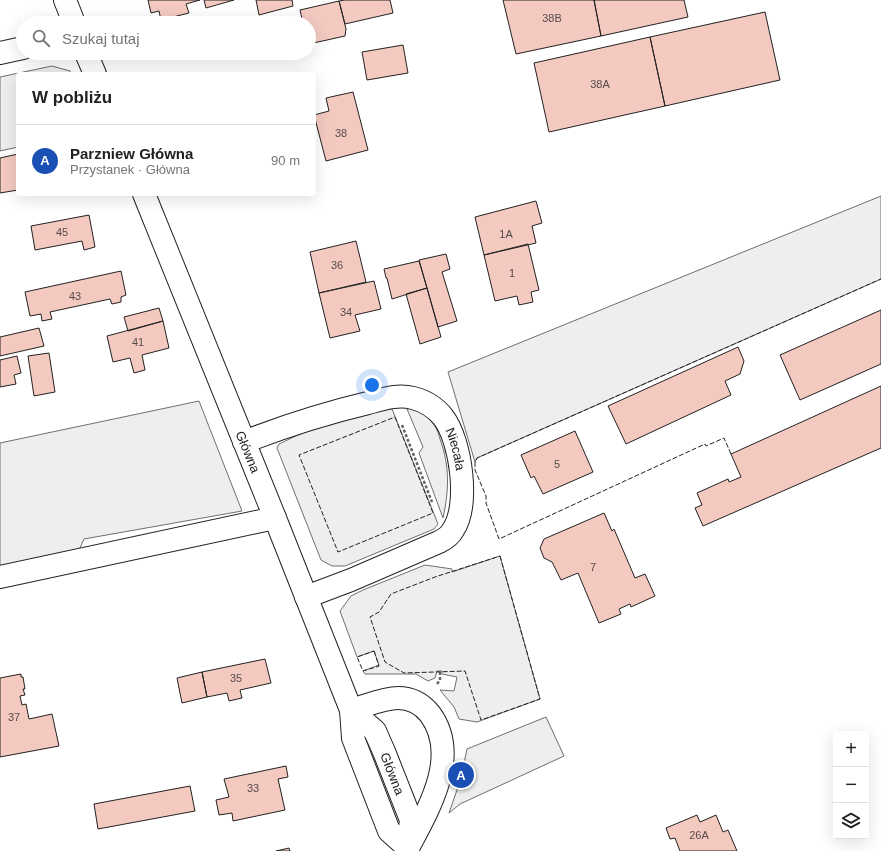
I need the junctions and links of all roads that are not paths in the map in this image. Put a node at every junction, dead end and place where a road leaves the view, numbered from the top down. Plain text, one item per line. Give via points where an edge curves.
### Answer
1 (65, 0) edge
2 (71, 16) edge
3 (16, 50) edge
4 (0, 53) edge
5 (89, 60) edge
6 (93, 72) edge
7 (145, 196) edge
8 (244, 442) junction
9 (275, 518) junction
10 (0, 577) edge
11 (306, 597) junction
12 (351, 710) junction
13 (408, 850) edge

1 - 2 street
3 - 4 street
5 - 6 street
7 - 8 street, Główna
8 - 9 street, Główna
8 - 11 street, Niecała via 310,418 406,396 426,402 437,410 444,418 452,436 460,465 462,492 457,523 447,538
9 - 10 street
9 - 11 street, Główna
11 - 12 street, Główna
12 - 13 street, Główna via 354,738 389,831
12 - 13 street via 391,699 406,698 417,702 435,722 442,741 441,769 431,802

